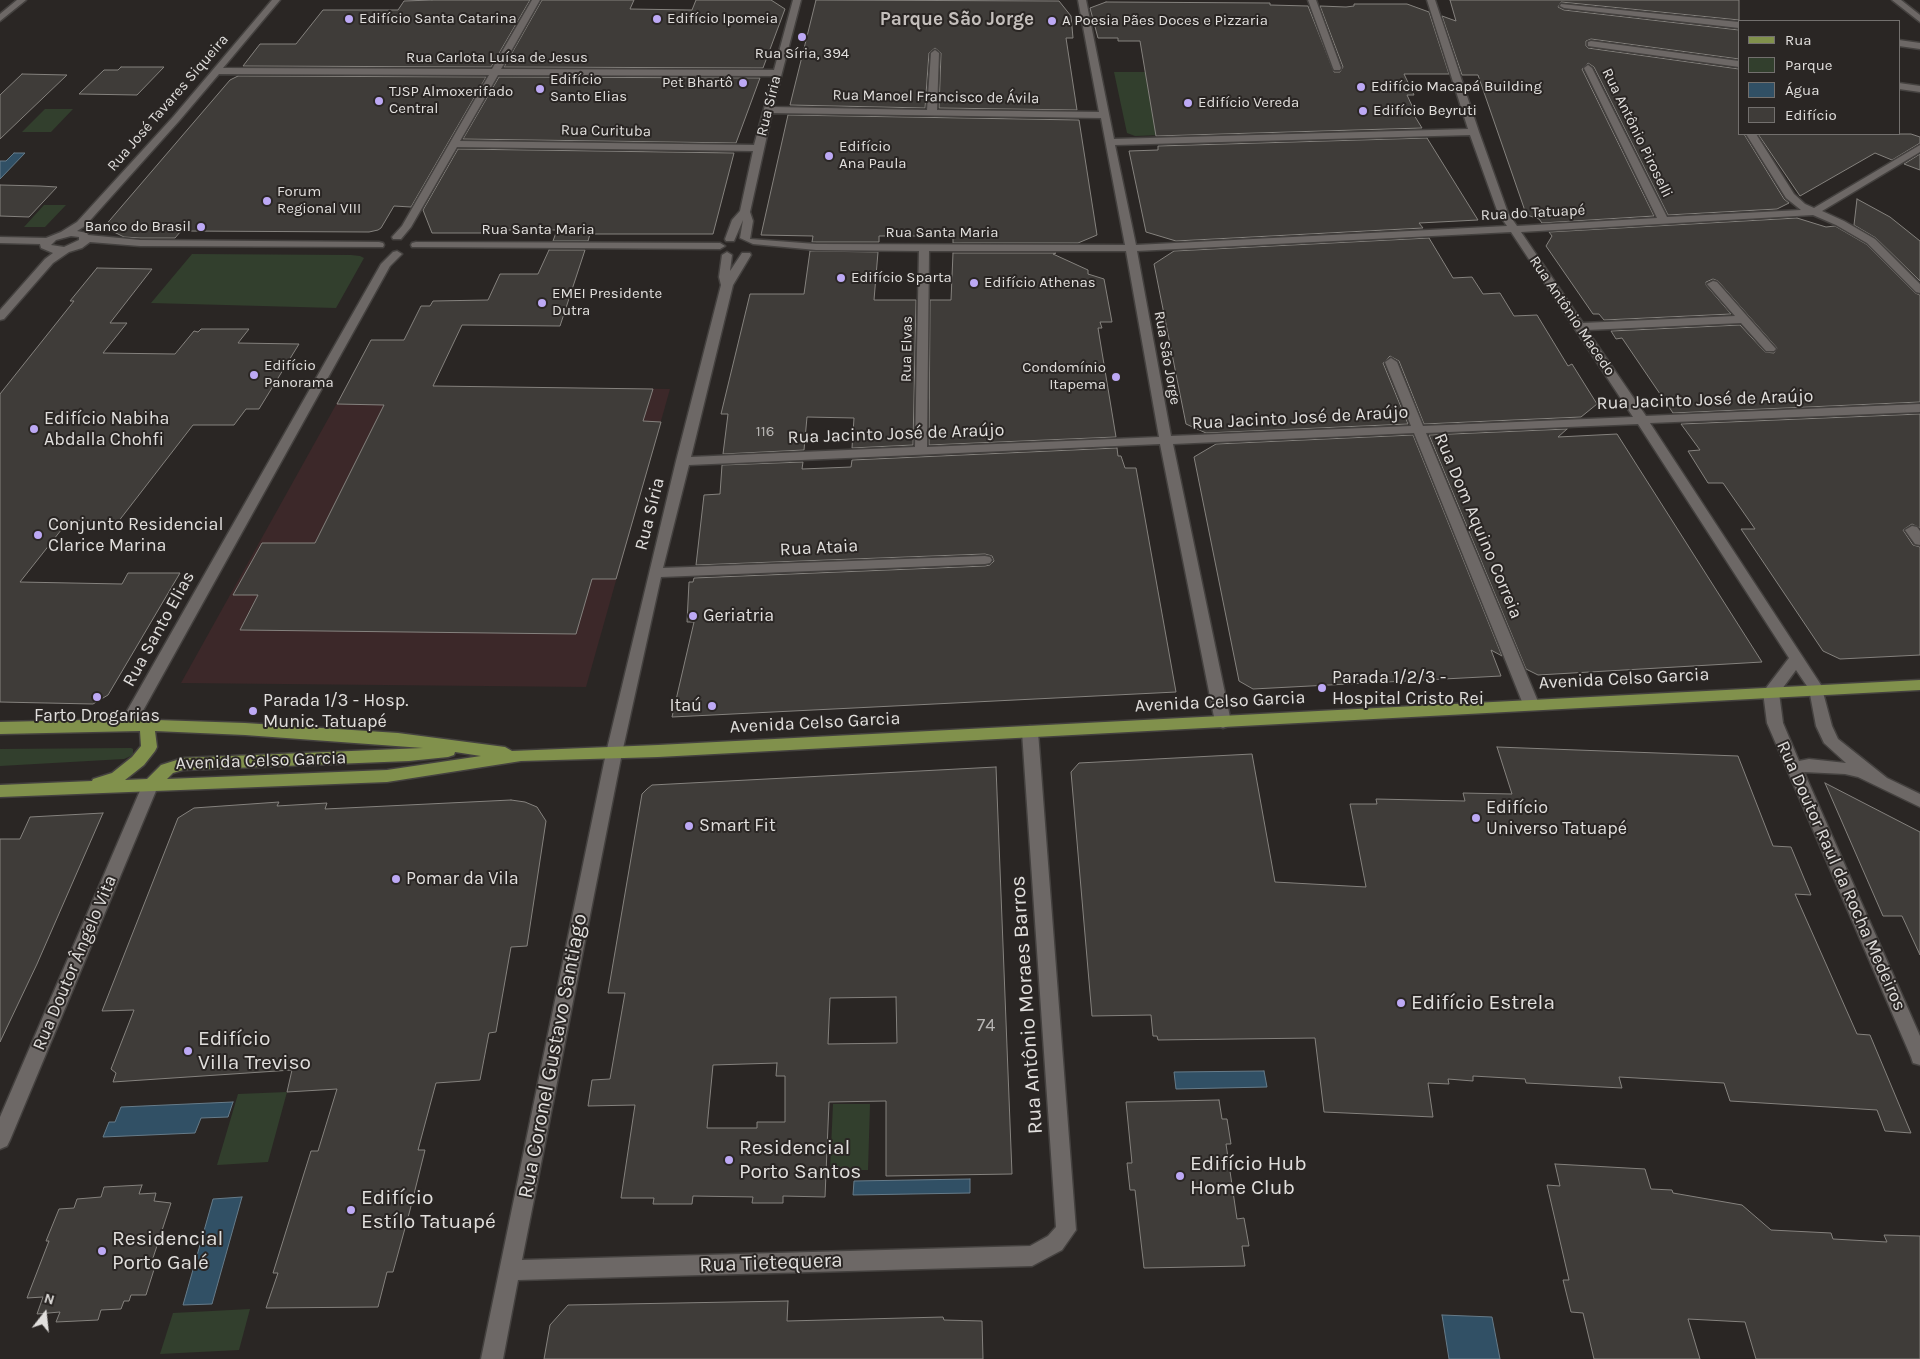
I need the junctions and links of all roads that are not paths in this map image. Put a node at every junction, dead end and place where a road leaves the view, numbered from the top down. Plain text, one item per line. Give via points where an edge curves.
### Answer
1 (22, 0) edge
2 (276, 0) edge
3 (536, 0) edge
4 (797, 0) edge
5 (1082, 0) edge
6 (1312, 0) edge
7 (1431, 0) edge
8 (1896, 0) edge
9 (1564, 6) dead end
10 (0, 18) edge
11 (1920, 20) edge
12 (1738, 26) edge
13 (1900, 43) edge
14 (1591, 44) dead end
15 (1920, 46) edge
16 (935, 53) dead end
17 (1738, 64) edge
18 (1337, 68) dead end
19 (1588, 68) dead end
20 (217, 71) junction
21 (495, 72) junction
22 (778, 73) junction
23 (1900, 86) edge
24 (1920, 89) edge
25 (768, 110) junction
26 (932, 112) junction
27 (1104, 115) junction
28 (1474, 132) junction
29 (1752, 135) edge
30 (1110, 142) junction
31 (453, 144) junction
32 (758, 148) junction
33 (1920, 148) edge
34 (744, 212) junction
35 (1814, 212) junction
36 (1664, 221) junction
37 (1515, 229) junction
38 (82, 232) junction
39 (403, 234) junction
40 (730, 239) junction
41 (749, 239) junction
42 (0, 240) edge
43 (416, 245) junction
44 (924, 248) junction
45 (1131, 248) junction
46 (723, 250) junction
47 (49, 251) junction
48 (383, 254) junction
49 (746, 255) junction
50 (1713, 284) dead end
51 (727, 285) junction
52 (1920, 290) edge
53 (0, 317) edge
54 (1745, 319) junction
55 (1580, 327) junction
56 (1770, 349) dead end
57 (1391, 362) dead end
58 (1920, 408) edge
59 (1642, 420) junction
60 (1418, 430) junction
61 (1166, 441) junction
62 (921, 451) junction
63 (682, 461) junction
64 (985, 560) dead end
65 (655, 573) junction
66 (1796, 659) junction
67 (1920, 685) edge
68 (1816, 689) junction
69 (1771, 692) junction
70 (1531, 704) junction
71 (1223, 722) junction
72 (127, 725) junction
73 (147, 726) junction
74 (0, 728) edge
75 (1030, 732) junction
76 (472, 748) junction
77 (614, 753) junction
78 (521, 755) junction
79 (1794, 768) junction
80 (1881, 782) junction
81 (150, 786) junction
82 (81, 788) junction
83 (0, 791) edge
84 (1920, 802) edge
85 (1920, 1057) edge
86 (0, 1140) edge
87 (1032, 1256) joint
88 (510, 1270) junction
89 (492, 1359) edge

1 - 10 street
2 - 20 street, Rua José Tavares Siqueira
3 - 21 street
4 - 22 street, Rua Síria
5 - 27 street, Rua São Jorge
6 - 18 street
7 - 28 street, Rua Antônio Macedo
8 - 11 street
9 - 12 street
13 - 15 street
14 - 17 street
16 - 26 street
19 - 36 street, Rua Antônio Piroselli
20 - 21 street, Rua Carlota Luísa de Jesus
20 - 38 street, Rua José Tavares Siqueira
21 - 22 street, Rua Carlota Luísa de Jesus
21 - 31 street
22 - 25 street, Rua Síria
23 - 24 street
25 - 26 street, Rua Manoel Francisco de Ávila
25 - 32 street, Rua Síria
26 - 27 street, Rua Manoel Francisco de Ávila
27 - 30 street, Rua São Jorge
28 - 30 street
28 - 37 street, Rua Antônio Macedo via 1502,213
29 - 35 street via 1790,196
30 - 45 street, Rua São Jorge
31 - 32 street, Rua Curituba
31 - 39 street
32 - 34 street, Rua Síria
33 - 35 street, Rua do Tatuapé
34 - 40 street, Rua Síria via 737,220
34 - 41 street, Rua Síria
35 - 36 street, Rua do Tatuapé
35 - 52 street via 1871,241
36 - 37 street, Rua do Tatuapé
37 - 45 street, Rua do Tatuapé
37 - 55 street, Rua Antônio Macedo
38 - 47 street via 66,234
38 - 47 street, Rua José Tavares Siqueira via 82,244
38 - 48 street via 140,242
39 - 43 street via 414,239
39 - 48 street via 386,240
40 - 41 street, Rua Santa Maria
40 - 46 street
41 - 44 street, Rua Santa Maria via 816,246
41 - 49 street, Rua Síria via 757,246
42 - 47 street
43 - 46 street, Rua Santa Maria
43 - 48 street, Rua Santo Elias via 408,251
44 - 45 street, Rua Santa Maria
44 - 62 street, Rua Elvas
45 - 61 street, Rua São Jorge
46 - 49 street, Rua Santa Maria
46 - 51 street, Rua Síria
47 - 53 street
48 - 72 street, Rua Santo Elias
49 - 51 street, Rua Síria
50 - 54 street
51 - 63 street, Rua Síria
54 - 55 street
54 - 56 street
55 - 59 street, Rua Antônio Macedo
57 - 60 street, Rua Dom Aquino Correia
58 - 59 street, Rua Jacinto José de Araújo
59 - 60 street, Rua Jacinto José de Araújo
59 - 66 street, Rua Antônio Macedo
60 - 61 street, Rua Jacinto José de Araújo
60 - 70 street, Rua Dom Aquino Correia
61 - 62 street, Rua Jacinto José de Araújo
61 - 71 street, Rua São Jorge
62 - 63 street, Rua Jacinto José de Araújo
63 - 65 street, Rua Síria
64 - 65 street, Rua Ataia
65 - 77 street, Rua Síria
66 - 68 street, Rua Antônio Macedo
66 - 69 street
67 - 68 main road, Avenida Celso Garcia
68 - 69 main road, Avenida Celso Garcia
68 - 80 street via 1824,726 1832,743
69 - 70 main road, Avenida Celso Garcia
69 - 79 street, Rua Doutor Raul da Rocha Medeiros via 1775,724
70 - 71 main road, Avenida Celso Garcia
71 - 75 main road, Avenida Celso Garcia
72 - 73 main road, Avenida Celso Garcia
72 - 74 main road, Avenida Celso Garcia
73 - 76 main road, Avenida Celso Garcia via 398,738
73 - 82 main road via 149,747 138,761 118,777
75 - 77 main road, Avenida Celso Garcia
75 - 87 street, Rua Antônio Moraes Barros via 1066,1230 1055,1243
76 - 78 main road, Avenida Celso Garcia
76 - 81 main road via 409,755 183,764 167,770
77 - 78 main road, Avenida Celso Garcia
77 - 88 street, Rua Coronel Gustavo Santiago
78 - 81 main road, Avenida Celso Garcia via 387,776
79 - 80 street via 1809,765 1845,768
79 - 85 street, Rua Doutor Raul da Rocha Medeiros
80 - 84 street
81 - 82 main road, Avenida Celso Garcia
81 - 86 street, Rua Doutor Ângelo Vita
82 - 83 main road, Avenida Celso Garcia
87 - 88 street, Rua Tietequera
88 - 89 street, Rua Coronel Gustavo Santiago

